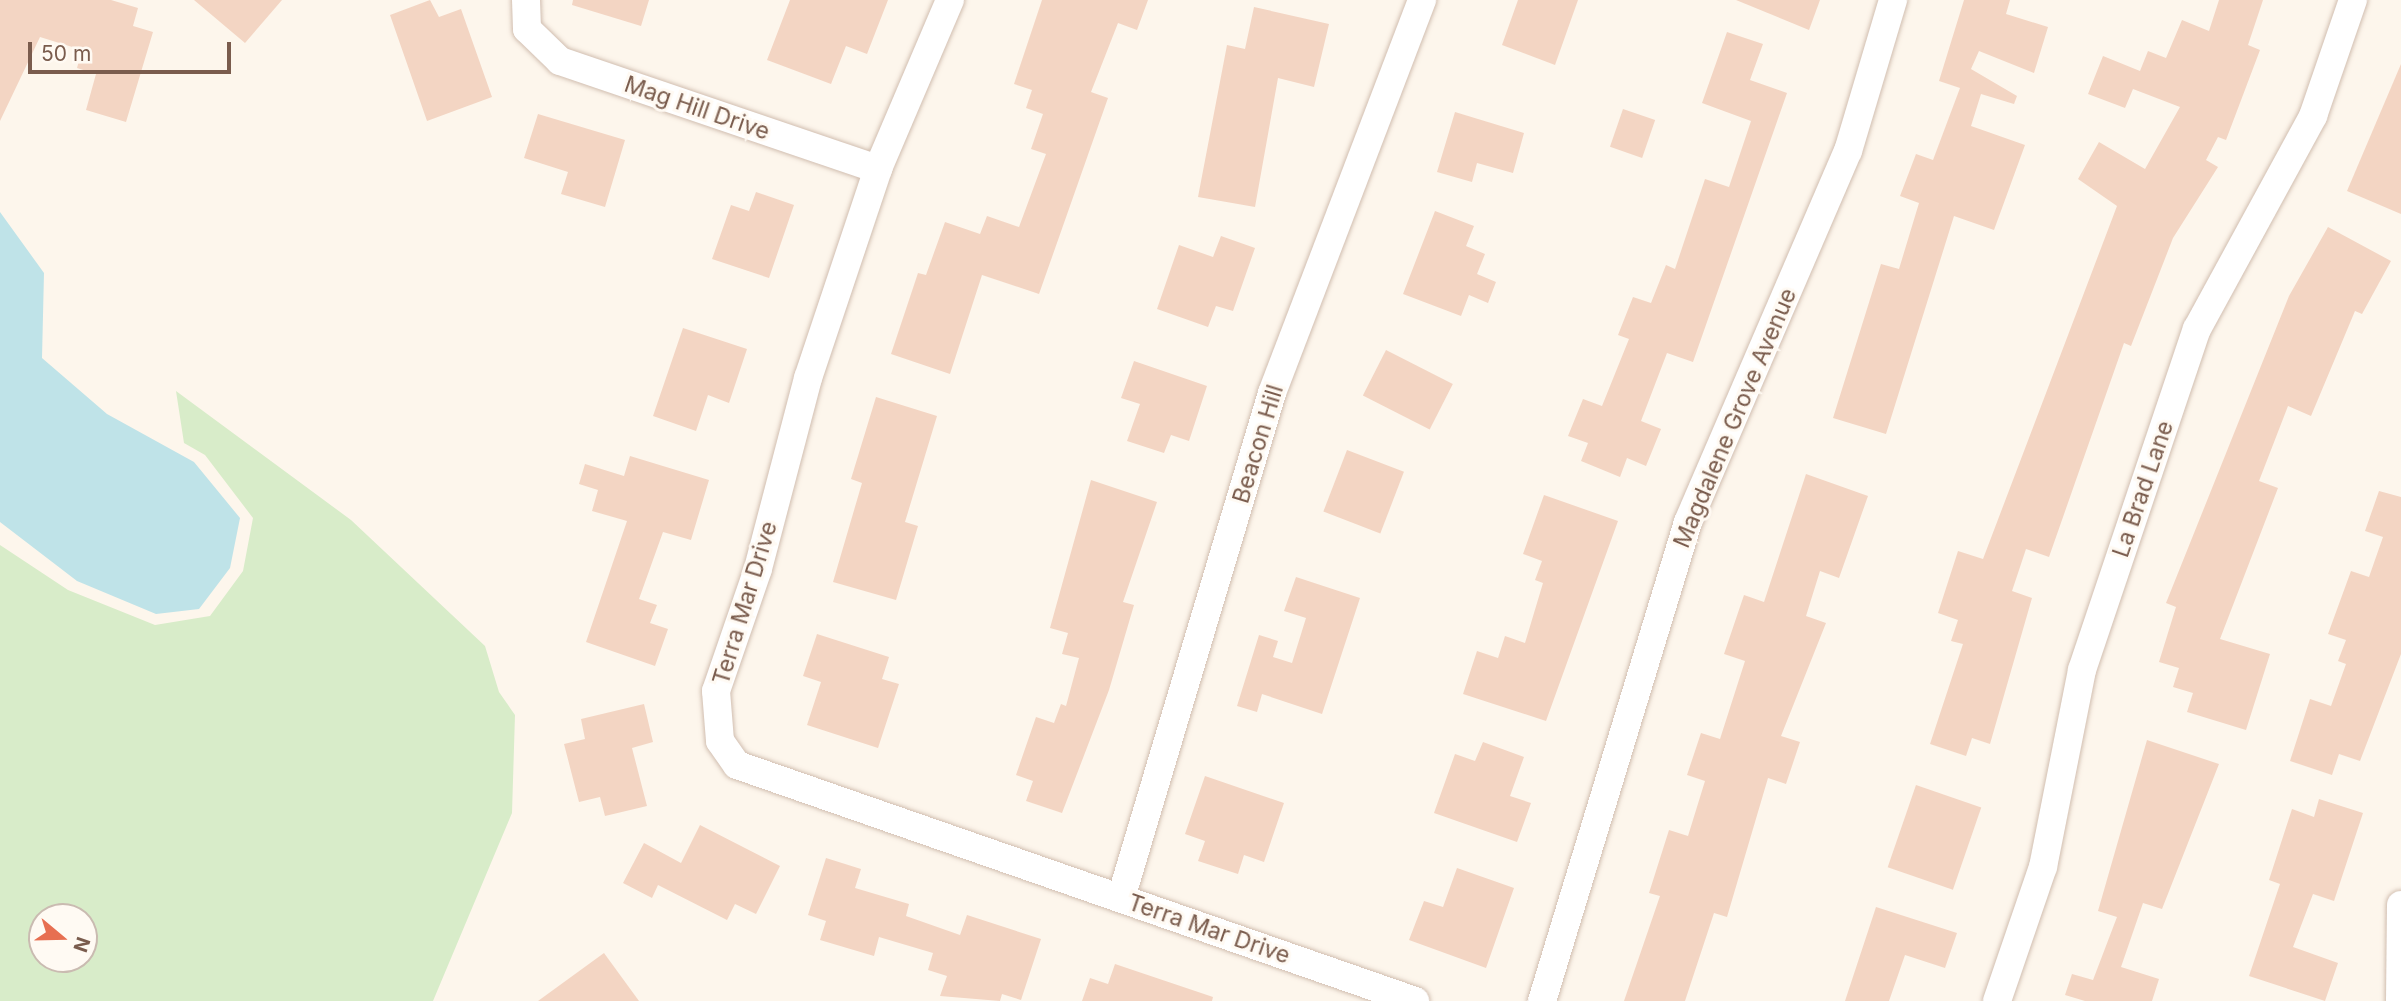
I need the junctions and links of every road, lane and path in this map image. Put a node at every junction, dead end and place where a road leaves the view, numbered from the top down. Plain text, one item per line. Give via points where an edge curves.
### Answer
1 (526, 0) edge
2 (950, 0) edge
3 (1422, 0) edge
4 (1893, 0) edge
5 (2353, 0) edge
6 (878, 169) junction
7 (1121, 898) junction
8 (2401, 905) edge
9 (1415, 1001) edge
10 (1542, 1001) edge
11 (1997, 1001) edge
12 (2400, 1001) edge

1 - 6 street, Mag Hill Drive via 527,29 560,61
2 - 6 street, Terra Mar Drive
3 - 7 street, Beacon Hill via 1272,393
4 - 10 street, Magdalene Grove Avenue via 1848,151 1688,523
5 - 11 street, La Brad Lane via 2313,116 2197,329 2082,670 2043,867
6 - 7 street, Terra Mar Drive via 807,377 758,569 716,691 720,741 737,765
7 - 9 street, Terra Mar Drive
8 - 12 street

